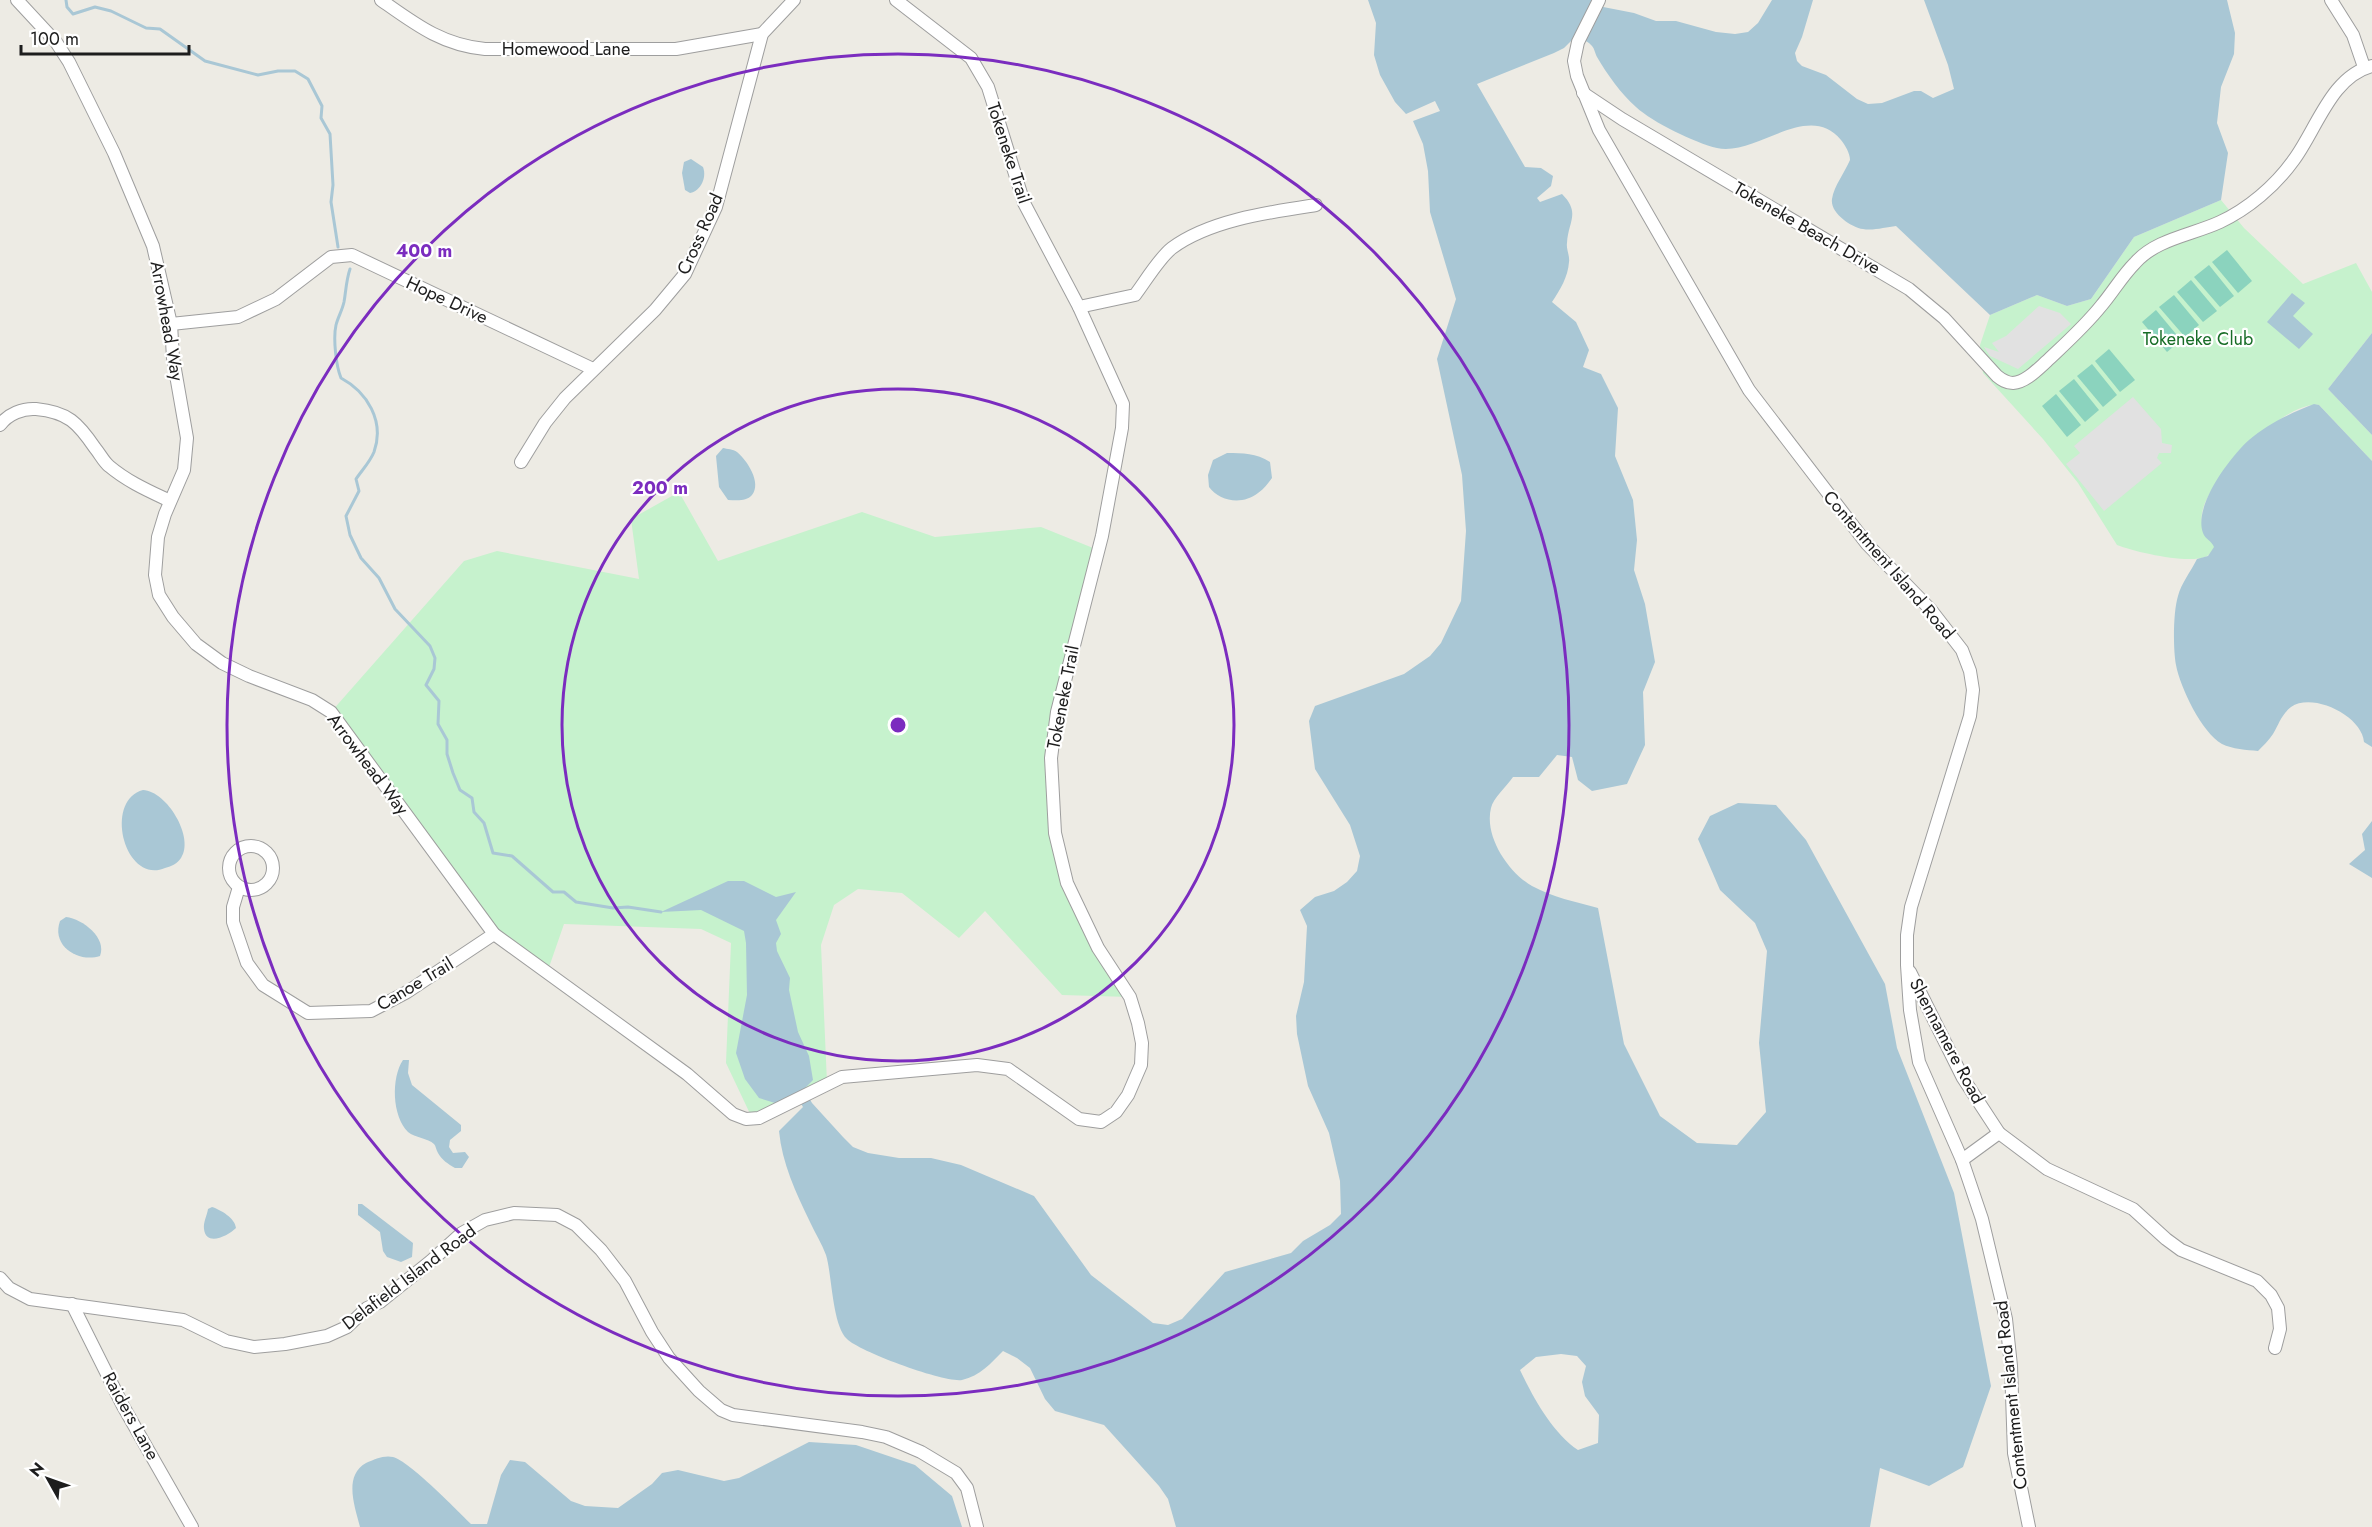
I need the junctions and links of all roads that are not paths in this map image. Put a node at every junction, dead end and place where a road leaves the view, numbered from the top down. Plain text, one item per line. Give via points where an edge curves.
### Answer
1 (16, 0) edge
2 (381, 0) edge
3 (794, 0) edge
4 (896, 0) edge
5 (1599, 0) edge
6 (2331, 0) edge
7 (762, 34) junction
8 (2368, 67) edge
9 (1583, 93) junction
10 (1316, 205) dead end
11 (1079, 307) junction
12 (171, 324) junction
13 (593, 369) junction
14 (0, 425) edge
15 (521, 462) dead end
16 (170, 501) junction
17 (239, 887) dead end
18 (494, 934) junction
19 (1907, 966) junction
20 (809, 1094) joint
21 (1999, 1133) junction
22 (1962, 1160) junction
23 (0, 1278) edge
24 (72, 1304) junction
25 (2275, 1348) dead end
26 (192, 1527) edge
27 (977, 1527) edge
28 (2029, 1527) edge

1 - 12 street, Arrowhead Way via 56,42 69,62 114,153 153,246
2 - 7 street, Homewood Lane via 427,32 463,47 485,49 676,49
3 - 7 street, Cross Road
4 - 11 street, Tokeneke Trail via 971,58 988,87 1024,203
5 - 9 street, Contentment Island Road via 1575,52 1575,69
6 - 8 street
7 - 13 street, Cross Road via 716,207 685,274 655,310
8 - 9 street, Tokeneke Beach Drive via 2354,73 2332,97 2294,161 2260,195 2227,219 2145,253 2081,329 2039,368 2012,383 1997,376 1944,318 1909,289
9 - 19 street, Contentment Island Road via 1599,130 1749,390 1867,544 1931,610 1967,661 1973,690 1970,716 1911,907
10 - 11 street via 1271,212 1201,231 1170,249 1135,295
11 - 20 street, Tokeneke Trail via 1123,404 1122,428 1102,536 1056,712 1051,758 1054,822 1067,883 1098,948 1130,997 1142,1042 1141,1065 1128,1095 1116,1112 1101,1122 1079,1119 1008,1069 977,1065 859,1074 842,1077
12 - 13 street, Hope Drive via 238,317 276,299 331,257 352,255
12 - 16 street, Arrowhead Way via 187,438 184,470
13 - 15 street, Cross Road via 545,423
14 - 16 street via 26,408 68,416 107,465 134,485
16 - 18 street, Arrowhead Way via 158,537 155,575 159,595 172,617 196,644 222,663 312,700 331,712
17 - 18 street, Canoe Trail via 233,922 247,963 263,985 308,1013 371,1011
18 - 20 street, Arrowhead Way via 687,1074 733,1114 753,1120
19 - 21 street, Shennamere Road via 1963,1078
19 - 22 street, Contentment Island Road via 1919,1062
21 - 22 street
21 - 25 street, Shennamere Road via 2047,1169 2133,1209 2181,1250 2257,1281 2278,1308 2280,1329
22 - 28 street, Contentment Island Road via 1982,1219 2006,1319 2014,1453
23 - 24 street, Delafield Island Road via 9,1288 30,1299
24 - 26 street, Raiders Lane via 123,1406
24 - 27 street, Delafield Island Road via 183,1320 226,1341 254,1347 327,1336 346,1327 462,1233 485,1220 514,1213 557,1215 576,1225 601,1250 625,1281 669,1358 721,1410 886,1437 921,1452 956,1473 967,1488

